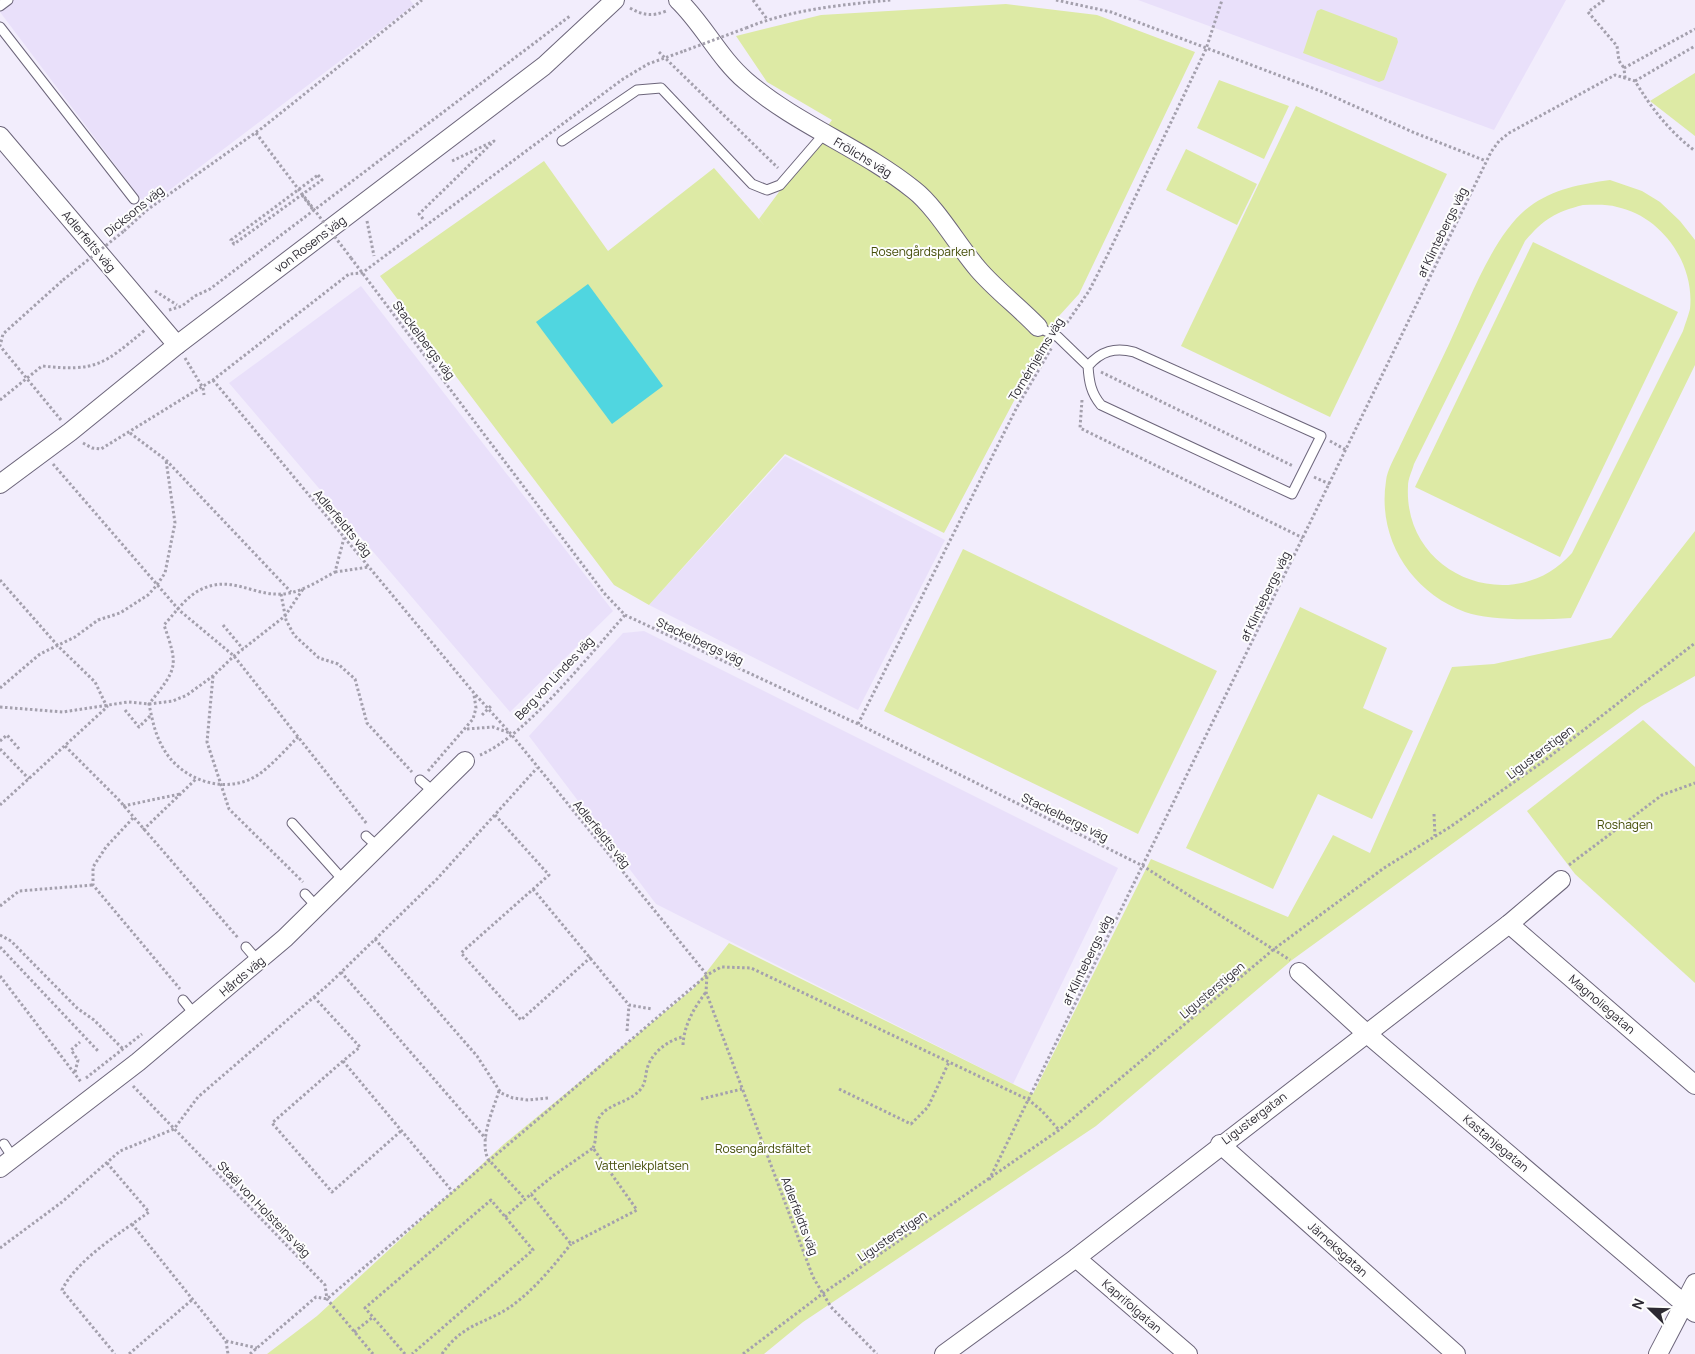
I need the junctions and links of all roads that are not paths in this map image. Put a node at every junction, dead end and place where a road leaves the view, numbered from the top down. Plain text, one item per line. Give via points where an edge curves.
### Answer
1 (8, 0) edge
2 (680, 1) edge
3 (620, 2) edge
4 (0, 6) edge
5 (0, 27) edge
6 (824, 134) junction
7 (0, 136) edge
8 (562, 141) dead end
9 (134, 198) dead end
10 (1038, 327) joint
11 (177, 345) junction
12 (1088, 366) junction
13 (0, 484) edge
14 (465, 761) road end
15 (420, 780) road end
16 (434, 792) junction
17 (292, 822) dead end
18 (1561, 880) road end
19 (344, 881) junction
20 (308, 891) road end
21 (317, 907) junction
22 (1509, 924) junction
23 (246, 947) road end
24 (259, 962) junction
25 (1299, 972) road end
26 (185, 999) road end
27 (195, 1015) junction
28 (1366, 1033) junction
29 (1695, 1085) edge
30 (1220, 1144) junction
31 (6, 1157) edge
32 (1076, 1258) junction
33 (1695, 1283) edge
34 (1690, 1308) edge
35 (944, 1354) edge
36 (1188, 1354) edge
37 (1456, 1354) edge
38 (1658, 1354) edge

1 - 4 lane
2 - 6 street, Frölichs väg via 720,54 745,80 780,108
3 - 11 street, von Rosens väg via 544,66
5 - 9 lane
6 - 8 lane via 780,185 767,190 752,184 662,88 637,90
6 - 10 street, Frölichs väg via 916,191 979,271
7 - 11 street, Adlerfelts väg
10 - 12 lane via 1058,337
11 - 13 street, von Rosens väg
12 - 12 lane via 1108,351 1122,349 1134,352 1321,436 1292,494 1101,405 1089,382
14 - 16 street, Hårds väg
15 - 16 lane
16 - 19 street, Hårds väg via 372,838
17 - 19 lane
18 - 22 street, Ligustergatan
19 - 21 street, Hårds väg
20 - 21 lane
21 - 24 street, Hårds väg
22 - 28 street, Ligustergatan
22 - 29 street, Magnoliegatan
23 - 24 lane
24 - 27 street, Hårds väg
25 - 28 street, Kastanjegatan
26 - 27 lane
27 - 31 street, Hårds väg
28 - 30 street, Ligustergatan
28 - 34 street, Kastanjegatan
30 - 32 street, Ligustergatan
30 - 37 street, Järneksgatan
32 - 35 street, Ligustergatan
32 - 36 street, Kaprifolgatan
33 - 34 street
34 - 38 street

